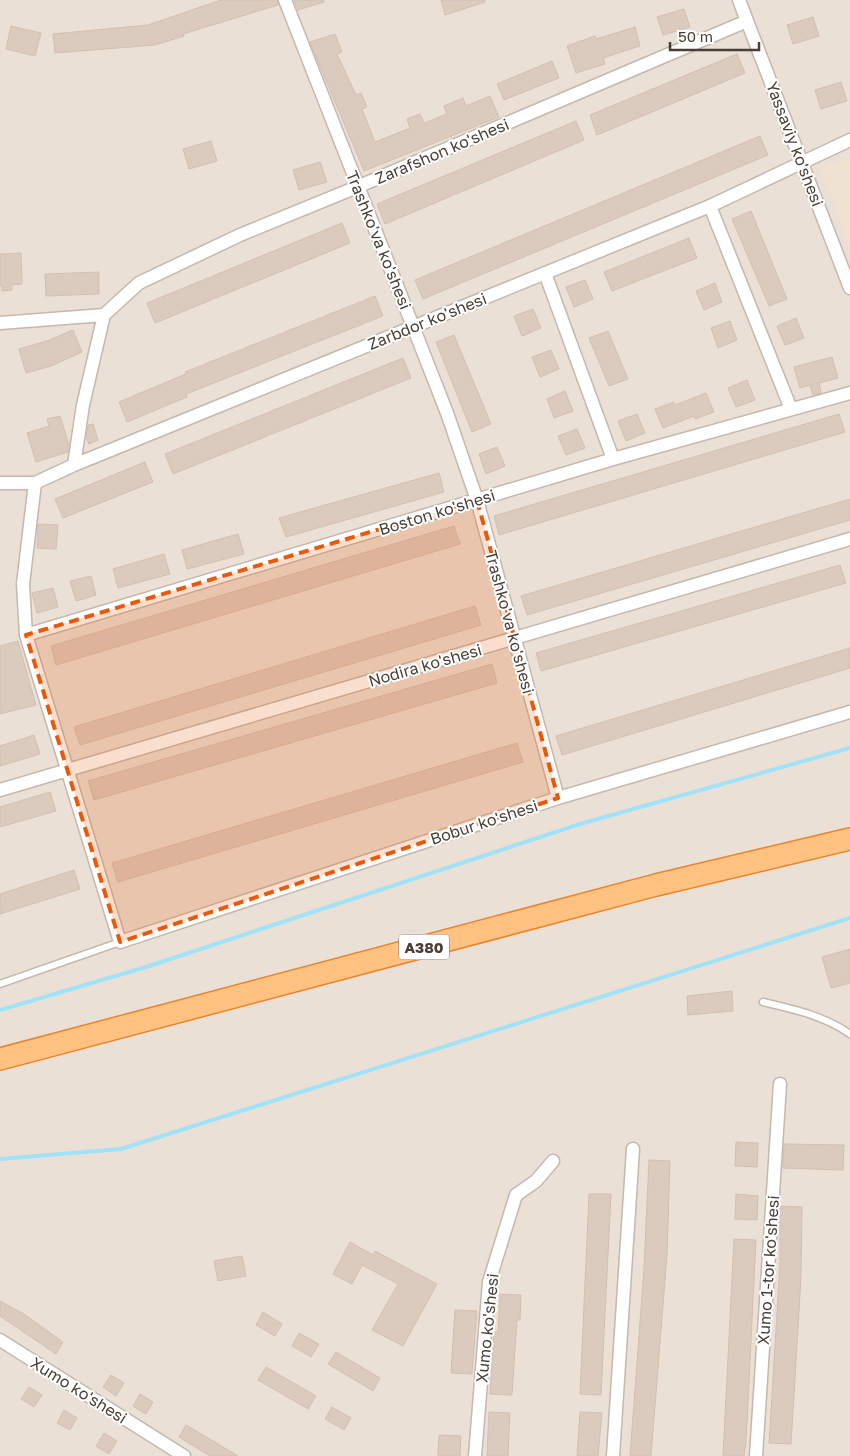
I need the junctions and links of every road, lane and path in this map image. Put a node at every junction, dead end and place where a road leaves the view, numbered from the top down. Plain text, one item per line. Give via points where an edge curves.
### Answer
1 (285, 0) edge
2 (739, 0) edge
3 (747, 21) junction
4 (850, 140) edge
5 (803, 162) junction
6 (357, 187) junction
7 (710, 206) junction
8 (545, 273) junction
9 (850, 288) edge
10 (104, 315) junction
11 (0, 323) edge
12 (414, 326) junction
13 (850, 393) edge
14 (791, 409) junction
15 (613, 459) junction
16 (74, 465) junction
17 (0, 483) edge
18 (35, 484) junction
19 (477, 500) junction
20 (850, 539) edge
21 (26, 635) junction
22 (514, 639) junction
23 (850, 712) edge
24 (66, 770) junction
25 (0, 790) edge
26 (558, 798) junction
27 (850, 839) edge
28 (120, 942) junction
29 (0, 984) edge
30 (763, 1002) dead end
31 (850, 1034) edge
32 (0, 1059) edge
33 (780, 1084) dead end
34 (633, 1149) dead end
35 (553, 1161) dead end
36 (0, 1340) edge
37 (184, 1456) edge
38 (475, 1456) edge
39 (613, 1456) edge
40 (756, 1456) edge

1 - 6 street, Trashko'va ko'shesi
2 - 3 street, Yassaviy ko'shesi
3 - 5 street, Yassaviy ko'shesi
3 - 6 street, Zarafshon ko'shesi
4 - 5 street, Zarbdor ko'shesi
5 - 7 street, Zarbdor ko'shesi
5 - 9 street, Yassaviy ko'shesi
6 - 10 street, Zarafshon ko'shesi via 240,235 139,283
6 - 12 street, Trashko'va ko'shesi
7 - 8 street, Zarbdor ko'shesi
7 - 14 street
8 - 12 street, Zarbdor ko'shesi
8 - 15 street
10 - 11 street
10 - 16 street via 82,404
12 - 16 street, Zarbdor ko'shesi
12 - 19 street, Trashko'va ko'shesi
13 - 14 street, Boston ko'shesi
14 - 15 street, Boston ko'shesi
15 - 19 street, Boston ko'shesi
16 - 18 street, Zarbdor ko'shesi
17 - 18 street, Zarbdor ko'shesi
18 - 21 street via 23,584
19 - 21 street, Boston ko'shesi
19 - 22 street, Trashko'va ko'shesi
20 - 22 street, Nodira ko'shesi
21 - 24 street
22 - 24 street, Nodira ko'shesi
22 - 26 street, Trashko'va ko'shesi
23 - 26 street, Bobur ko'shesi
24 - 25 street, Nodira ko'shesi
24 - 28 street
26 - 28 street, Bobur ko'shesi
27 - 32 highway, A380 via 656,885
28 - 29 lane
30 - 31 lane via 820,1018
33 - 40 street, Xumo 1-tor ko'shesi
34 - 39 street
35 - 38 street, Xumo ko'shesi via 536,1181 516,1195 489,1282
36 - 37 street, Xumo ko'shesi

